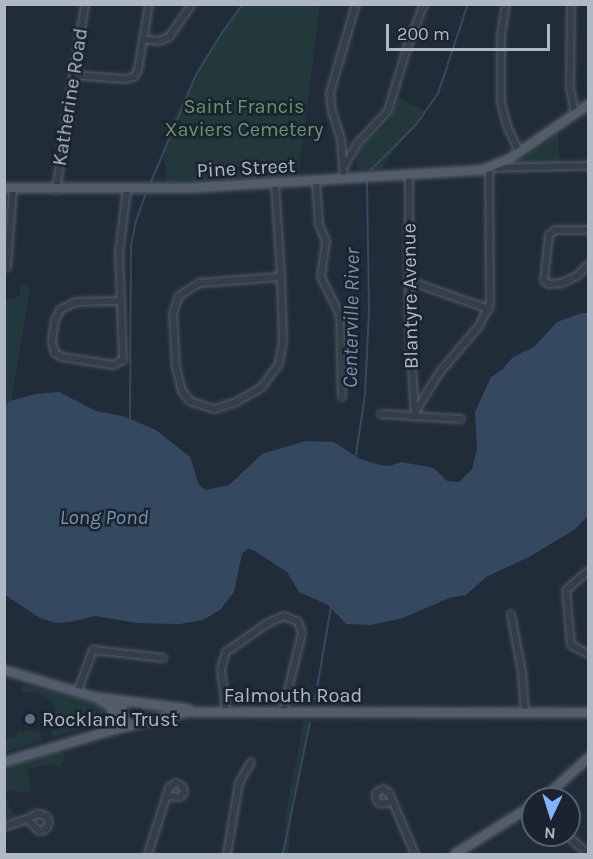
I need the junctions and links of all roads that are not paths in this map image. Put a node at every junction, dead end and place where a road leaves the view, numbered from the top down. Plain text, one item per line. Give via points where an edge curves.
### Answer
1 (85, 4) edge
2 (149, 4) edge
3 (192, 4) edge
4 (356, 4) edge
5 (424, 4) edge
6 (506, 4) edge
7 (571, 4) edge
8 (144, 39) junction
9 (73, 75) junction
10 (588, 105) edge
11 (575, 114) junction
12 (519, 152) junction
13 (344, 166) junction
14 (588, 166) edge
15 (489, 168) junction
16 (409, 174) junction
17 (344, 179) junction
18 (316, 181) junction
19 (275, 183) junction
20 (9, 188) edge
21 (56, 190) junction
22 (127, 190) junction
23 (588, 230) edge
24 (588, 265) edge
25 (7, 267) dead end
26 (281, 278) junction
27 (409, 281) junction
28 (120, 301) junction
29 (489, 309) junction
30 (342, 397) dead end
31 (381, 414) dead end
32 (415, 414) junction
33 (460, 419) dead end
34 (588, 571) edge
35 (511, 614) dead end
36 (588, 654) edge
37 (164, 658) dead end
38 (4, 670) edge
39 (77, 693) junction
40 (94, 697) junction
41 (117, 700) junction
42 (210, 711) junction
43 (226, 711) junction
44 (283, 711) junction
45 (588, 712) edge
46 (525, 713) junction
47 (126, 726) junction
48 (116, 729) junction
49 (588, 758) edge
50 (4, 762) edge
51 (251, 762) dead end
52 (556, 787) edge
53 (167, 796) dead end
54 (392, 802) dead end
55 (521, 813) edge
56 (27, 819) dead end
57 (4, 827) edge
58 (148, 855) edge
59 (227, 855) edge
60 (415, 855) edge
61 (455, 855) edge

1 - 9 street, Katherine Road
2 - 8 street
3 - 8 street via 169,37 159,41
4 - 13 street via 330,93 342,139
5 - 13 street via 388,111 357,144
6 - 12 street via 501,102
7 - 11 street via 570,93
8 - 9 street via 138,70 132,78
9 - 21 street, Katherine Road
10 - 11 main road
11 - 12 main road
12 - 15 main road
13 - 17 street
14 - 15 street
15 - 16 main road, Pine Street
15 - 29 street
16 - 17 main road, Pine Street
16 - 27 street, Blantyre Avenue
17 - 18 main road, Pine Street
18 - 19 main road, Pine Street
18 - 30 street via 319,225 326,241 321,277 340,315
19 - 22 main road, Pine Street
19 - 26 street
20 - 21 main road, Pine Street
20 - 25 street
21 - 22 main road, Pine Street
22 - 28 street via 119,237
23 - 24 street via 555,230 549,235 544,280 548,284 562,283
26 - 26 street via 282,354 272,376 254,393 226,406 208,408 190,401 182,391 176,367 173,313 179,296 199,283
27 - 29 street
27 - 32 street, Blantyre Avenue
28 - 28 street via 122,362 96,363 55,353 53,331 61,309 76,302
29 - 32 street via 440,372
31 - 32 street
32 - 33 street
34 - 36 street via 566,590 571,645
35 - 46 street
37 - 39 street via 93,650
38 - 39 main road
39 - 40 main road
40 - 41 main road
40 - 48 main road via 111,707
41 - 42 main road
41 - 47 main road
42 - 43 main road, Falmouth Road
42 - 47 main road, Falmouth Road via 175,714
43 - 44 main road, Falmouth Road
43 - 44 street via 221,669 226,652 268,622 284,616 298,622 302,633
44 - 46 main road, Falmouth Road
45 - 46 main road, Falmouth Road
47 - 48 main road, Falmouth Road
48 - 50 main road, Falmouth Road
49 - 52 main road
51 - 59 street via 239,783
53 - 58 street
54 - 60 street
55 - 61 main road
56 - 57 street

